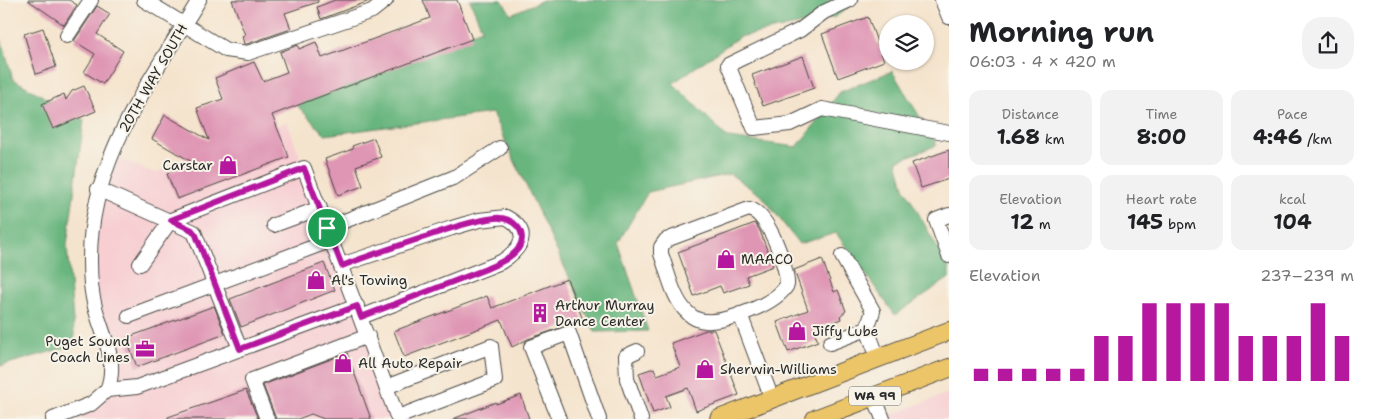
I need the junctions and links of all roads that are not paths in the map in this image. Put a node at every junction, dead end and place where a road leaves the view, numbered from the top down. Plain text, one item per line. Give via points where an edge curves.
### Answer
1 (91, 0) edge
2 (144, 0) edge
3 (199, 0) edge
4 (386, 0) edge
5 (850, 0) edge
6 (942, 0) edge
7 (949, 18) edge
8 (184, 24) junction
9 (67, 36) dead end
10 (949, 133) edge
11 (500, 148) dead end
12 (98, 189) junction
13 (320, 208) junction
14 (949, 215) edge
15 (171, 220) junction
16 (274, 225) dead end
17 (330, 234) junction
18 (842, 256) dead end
19 (949, 256) edge
20 (140, 264) dead end
21 (342, 266) junction
22 (215, 284) junction
23 (359, 311) junction
24 (740, 314) junction
25 (129, 316) dead end
26 (867, 329) junction
27 (949, 331) edge
28 (368, 336) junction
29 (830, 343) dead end
30 (240, 349) junction
31 (637, 351) dead end
32 (878, 358) junction
33 (949, 368) edge
34 (386, 386) junction
35 (107, 390) junction
36 (874, 396) junction
37 (772, 399) junction
38 (398, 418) edge
39 (882, 418) edge
40 (53, 419) edge
41 (267, 419) edge
42 (559, 419) edge
43 (599, 419) edge
44 (641, 419) edge
45 (719, 419) edge
46 (815, 419) edge

1 - 9 street
2 - 8 street
3 - 8 street, 20TH WAY SOUTH
4 - 8 street via 372,11 251,53 229,51
5 - 10 street via 824,12 800,30 728,65 754,128 790,124 822,109
6 - 7 street
8 - 12 street, 20TH WAY SOUTH via 132,110
11 - 17 street via 455,177
12 - 15 street
12 - 35 street, 20TH WAY SOUTH via 90,268 94,304 112,364
13 - 15 street via 304,168
13 - 16 street
13 - 17 street
14 - 19 street via 936,220
15 - 20 street
15 - 22 street via 194,232
17 - 21 street
17 - 22 street
18 - 26 street via 873,312
21 - 23 street
21 - 23 street via 479,220 506,217 517,224 521,232 519,248 501,262
22 - 25 street
22 - 30 street
23 - 28 street
23 - 30 street
24 - 24 street via 706,322 686,312 660,250 666,240 749,209 765,221 786,270 787,285 772,299
24 - 37 street
26 - 29 street
26 - 32 street
27 - 32 main road, WA 99
28 - 34 street
28 - 41 street via 252,380
30 - 35 street via 137,386
31 - 44 street via 626,356 627,379
32 - 37 main road, WA 99
33 - 36 main road, WA 99
34 - 38 street
34 - 38 street via 491,346 495,380
35 - 40 street via 91,404
36 - 39 street
36 - 46 main road, WA 99
37 - 45 main road, WA 99
42 - 43 street via 531,347 569,333

